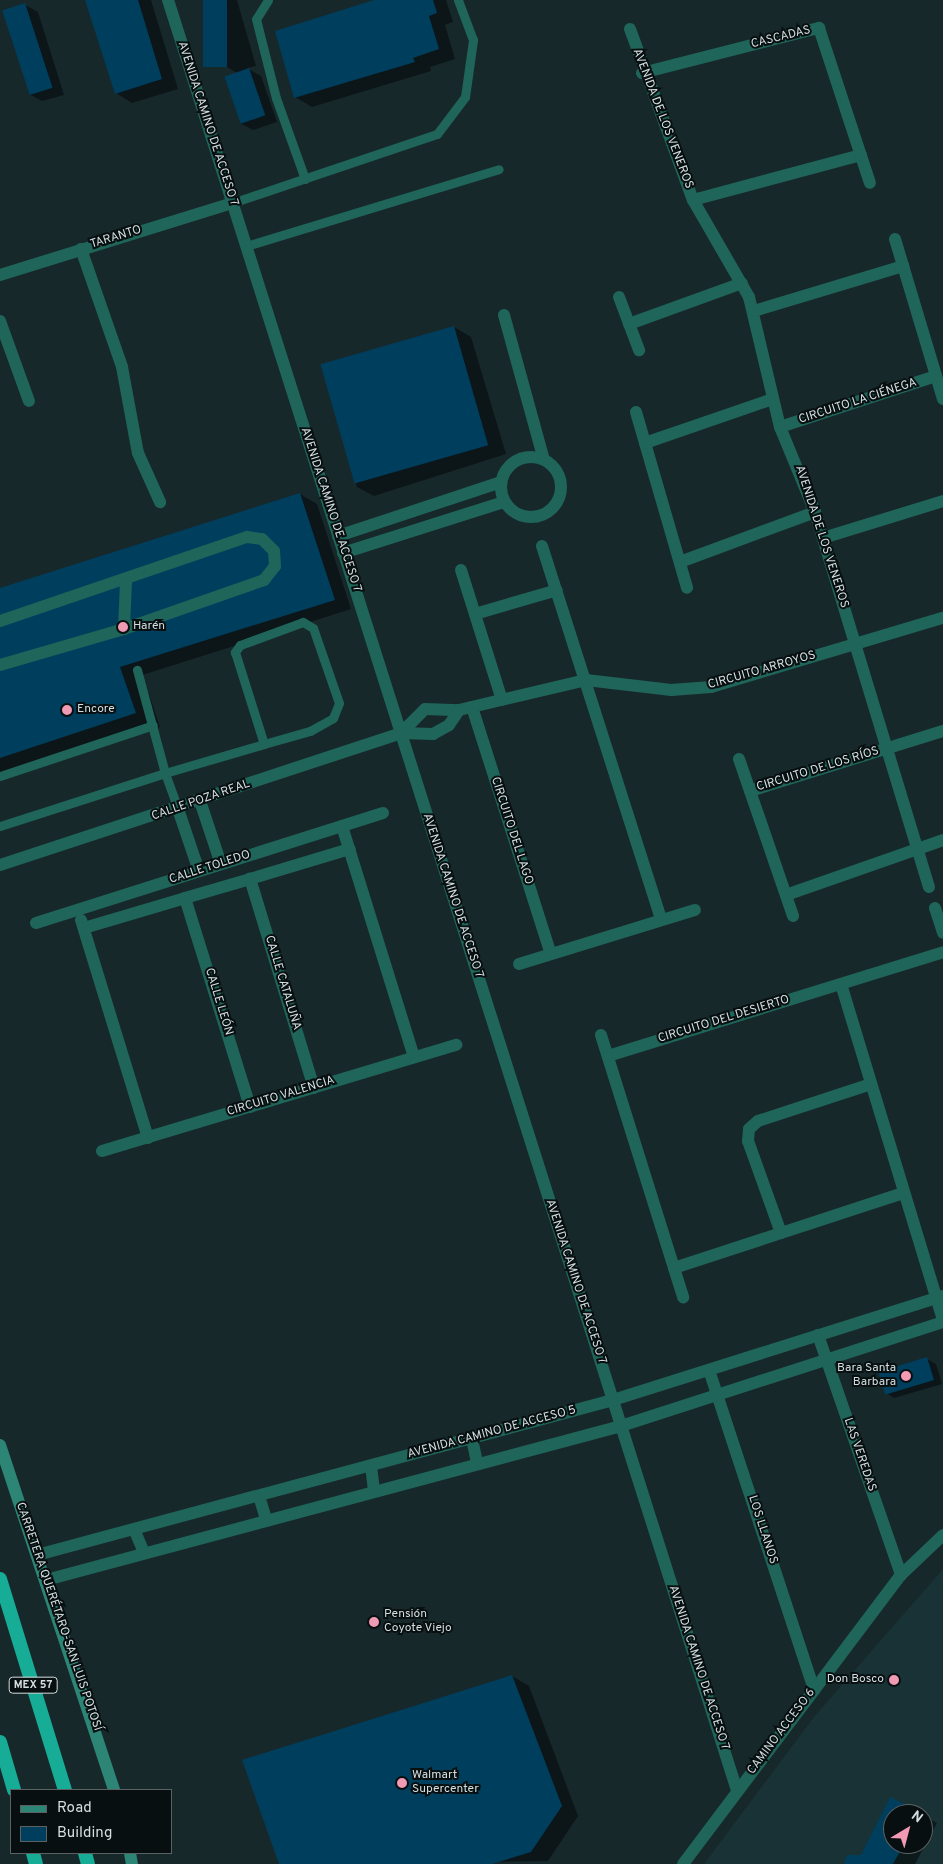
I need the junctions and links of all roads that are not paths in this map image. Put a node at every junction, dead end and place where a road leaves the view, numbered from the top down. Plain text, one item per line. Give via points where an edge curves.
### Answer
1 (168, 0) edge
2 (268, 0) edge
3 (458, 0) edge
4 (630, 29) dead end
5 (642, 73) junction
6 (861, 155) junction
7 (499, 169) dead end
8 (305, 179) junction
9 (870, 183) dead end
10 (693, 200) junction
11 (232, 203) junction
12 (895, 239) dead end
13 (246, 246) junction
14 (81, 248) junction
15 (903, 266) junction
16 (0, 275) edge
17 (742, 283) junction
18 (619, 297) dead end
19 (754, 311) junction
20 (504, 315) dead end
21 (0, 321) edge
22 (629, 324) junction
23 (639, 350) dead end
24 (936, 376) junction
25 (772, 399) junction
26 (943, 399) edge
27 (29, 401) dead end
28 (636, 412) dead end
29 (780, 427) junction
30 (645, 443) junction
31 (544, 460) junction
32 (501, 482) junction
33 (943, 501) edge
34 (160, 502) dead end
35 (504, 502) junction
36 (410, 512) junction
37 (815, 512) junction
38 (416, 530) junction
39 (338, 536) junction
40 (822, 538) junction
41 (542, 546) dead end
42 (344, 553) junction
43 (680, 562) junction
44 (461, 570) dead end
45 (126, 582) junction
46 (687, 588) dead end
47 (557, 590) junction
48 (474, 614) junction
49 (943, 618) edge
50 (0, 621) edge
51 (124, 629) junction
52 (855, 645) junction
53 (0, 661) edge
54 (137, 670) dead end
55 (586, 680) junction
56 (502, 700) junction
57 (472, 707) junction
58 (459, 710) junction
59 (152, 725) junction
60 (943, 731) edge
61 (401, 733) junction
62 (264, 744) junction
63 (887, 748) junction
64 (739, 759) dead end
65 (165, 774) junction
66 (0, 776) edge
67 (750, 791) junction
68 (200, 801) junction
69 (178, 809) junction
70 (383, 813) dead end
71 (0, 826) edge
72 (342, 826) junction
73 (943, 840) edge
74 (350, 849) junction
75 (918, 849) junction
76 (221, 864) junction
77 (0, 865) edge
78 (199, 871) junction
79 (250, 879) junction
80 (929, 887) dead end
81 (786, 895) junction
82 (185, 898) junction
83 (935, 908) dead end
84 (78, 910) junction
85 (695, 910) dead end
86 (793, 916) dead end
87 (661, 920) junction
88 (36, 924) dead end
89 (84, 928) junction
90 (943, 933) edge
91 (943, 952) edge
92 (551, 954) junction
93 (519, 964) dead end
94 (841, 984) junction
95 (601, 1035) dead end
96 (456, 1045) dead end
97 (608, 1056) junction
98 (414, 1057) junction
99 (871, 1084) junction
100 (314, 1088) junction
101 (250, 1107) junction
102 (148, 1138) junction
103 (102, 1151) dead end
104 (904, 1193) junction
105 (781, 1233) junction
106 (674, 1268) junction
107 (683, 1297) dead end
108 (940, 1297) edge
109 (943, 1321) edge
110 (818, 1335) junction
111 (827, 1360) junction
112 (709, 1370) junction
113 (718, 1395) junction
114 (613, 1400) junction
115 (621, 1426) junction
116 (472, 1439) junction
117 (0, 1445) edge
118 (477, 1463) junction
119 (371, 1466) junction
120 (374, 1491) junction
121 (259, 1496) junction
122 (266, 1519) junction
123 (134, 1529) junction
124 (943, 1535) edge
125 (144, 1552) junction
126 (37, 1555) junction
127 (901, 1575) junction
128 (0, 1579) edge
129 (46, 1580) junction
130 (814, 1690) junction
131 (0, 1742) edge
132 (14, 1789) edge
133 (65, 1789) edge
134 (114, 1789) edge
135 (737, 1791) junction
136 (683, 1864) edge

1 - 11 street, AVENIDA CAMINO DE ACCESO 7
2 - 8 lane via 256,18 276,98
3 - 8 lane via 473,40 465,97 437,134
4 - 5 street, AVENIDA DE LOS VENEROS
5 - 6 street, CASCADAS via 819,28
5 - 10 street, AVENIDA DE LOS VENEROS
6 - 9 street, CASCADAS
6 - 10 street
7 - 13 lane
8 - 11 lane
10 - 17 street, AVENIDA DE LOS VENEROS
11 - 13 street, AVENIDA CAMINO DE ACCESO 7
11 - 14 street, TARANTO
12 - 15 street
13 - 39 street, AVENIDA CAMINO DE ACCESO 7
14 - 16 street, TARANTO
14 - 34 street via 122,367 138,453
15 - 19 street
15 - 24 street
17 - 19 street, AVENIDA DE LOS VENEROS
17 - 22 street
18 - 22 street
19 - 25 street, AVENIDA DE LOS VENEROS
20 - 31 street
21 - 27 street
22 - 23 street
24 - 26 street
24 - 29 street, CIRCUITO LA CIÉNEGA
25 - 29 street, AVENIDA DE LOS VENEROS
25 - 30 street
28 - 30 street
29 - 37 street, AVENIDA DE LOS VENEROS
30 - 43 street
31 - 32 street via 517,460
31 - 35 street via 561,484 549,512 520,515
32 - 35 street
32 - 36 street
33 - 40 street
35 - 38 street
36 - 38 street
36 - 39 street
37 - 40 street, AVENIDA DE LOS VENEROS
37 - 43 street
38 - 42 street
39 - 42 street, AVENIDA CAMINO DE ACCESO 7
40 - 52 street, AVENIDA DE LOS VENEROS
41 - 47 street
42 - 61 street, AVENIDA CAMINO DE ACCESO 7
43 - 46 street
44 - 48 street
45 - 50 street
45 - 51 street
45 - 51 street via 246,537 262,539 274,552 275,566 264,580
47 - 48 street
47 - 55 street
48 - 56 street
49 - 52 street, CIRCUITO ARROYOS
51 - 53 street
52 - 55 street, CIRCUITO ARROYOS via 711,687 671,690
52 - 63 street, AVENIDA DE LOS VENEROS
54 - 59 lane
55 - 56 street, CIRCUITO ARROYOS
55 - 87 street
56 - 57 street, CIRCUITO ARROYOS
57 - 58 street, CIRCUITO ARROYOS
57 - 92 street, CIRCUITO DEL LAGO
58 - 61 street, CIRCUITO ARROYOS via 425,709
58 - 61 street via 448,725 433,734
59 - 65 lane
59 - 66 lane
60 - 63 street, CIRCUITO DE LOS RÍOS
61 - 68 street, CALLE POZA REAL
61 - 114 street, AVENIDA CAMINO DE ACCESO 7
62 - 62 lane via 334,718 339,703 313,628 303,622 240,646 235,652
62 - 65 lane
63 - 67 street, CIRCUITO DE LOS RÍOS
63 - 75 street, AVENIDA DE LOS VENEROS
64 - 67 street, CIRCUITO DE LOS RÍOS
65 - 69 lane
65 - 71 lane
67 - 81 street, CIRCUITO DE LOS RÍOS
68 - 69 street, CALLE POZA REAL
68 - 76 street
69 - 77 street, CALLE POZA REAL
69 - 78 street
70 - 72 street, CALLE TOLEDO
72 - 74 street
72 - 76 street, CALLE TOLEDO
73 - 75 street
74 - 79 street, CALLE TOLEDO
74 - 98 street
75 - 80 street, AVENIDA DE LOS VENEROS
75 - 81 street
76 - 78 street, CALLE TOLEDO
78 - 84 street, CALLE TOLEDO
79 - 82 street, CALLE TOLEDO
79 - 100 street, CALLE CATALUÑA
81 - 86 street, CIRCUITO DE LOS RÍOS
82 - 89 street, CALLE TOLEDO
82 - 101 street, CALLE LEÓN
83 - 90 street
84 - 88 street, CALLE TOLEDO
84 - 89 street
85 - 87 street
87 - 92 street
89 - 102 street
91 - 94 street, CIRCUITO DEL DESIERTO
92 - 93 street
94 - 97 street, CIRCUITO DEL DESIERTO
94 - 99 street
95 - 97 street
96 - 98 street, CIRCUITO VALENCIA
97 - 106 street
98 - 100 street, CIRCUITO VALENCIA
99 - 104 street
99 - 105 street via 758,1121 750,1129 748,1141
100 - 101 street, CIRCUITO VALENCIA
101 - 102 street, CIRCUITO VALENCIA
102 - 103 street, CIRCUITO VALENCIA
104 - 105 street
104 - 108 street
105 - 106 street
106 - 107 street
108 - 109 street
108 - 110 street, AVENIDA CAMINO DE ACCESO 5
109 - 111 street, AVENIDA CAMINO DE ACCESO 5
110 - 111 street, LAS VEREDAS
110 - 112 street, AVENIDA CAMINO DE ACCESO 5
111 - 113 street, AVENIDA CAMINO DE ACCESO 5
111 - 127 street, LAS VEREDAS
112 - 113 street, LOS LLANOS
112 - 114 street, AVENIDA CAMINO DE ACCESO 5
113 - 115 street, AVENIDA CAMINO DE ACCESO 5
113 - 130 street, LOS LLANOS
114 - 115 street, AVENIDA CAMINO DE ACCESO 7
114 - 116 street, AVENIDA CAMINO DE ACCESO 5
115 - 118 street, AVENIDA CAMINO DE ACCESO 5
115 - 135 street, AVENIDA CAMINO DE ACCESO 7
116 - 118 street
116 - 119 street, AVENIDA CAMINO DE ACCESO 5
117 - 126 main road, CARRETERA QUERÉTARO-SAN LUIS POTOSÍ
118 - 120 street, AVENIDA CAMINO DE ACCESO 5
119 - 120 street
119 - 121 street, AVENIDA CAMINO DE ACCESO 5
120 - 122 street, AVENIDA CAMINO DE ACCESO 5
121 - 122 street
121 - 123 street, AVENIDA CAMINO DE ACCESO 5
122 - 125 street, AVENIDA CAMINO DE ACCESO 5
123 - 125 street
123 - 126 street, AVENIDA CAMINO DE ACCESO 5
124 - 127 street, CAMINO ACCESO 6
125 - 129 street, AVENIDA CAMINO DE ACCESO 5
126 - 129 main road, CARRETERA QUERÉTARO-SAN LUIS POTOSÍ
127 - 130 street, CAMINO ACCESO 6
128 - 133 highway, MEX 57
129 - 134 main road, CARRETERA QUERÉTARO-SAN LUIS POTOSÍ
130 - 135 street, CAMINO ACCESO 6
131 - 132 highway
135 - 136 street, CAMINO ACCESO 6

